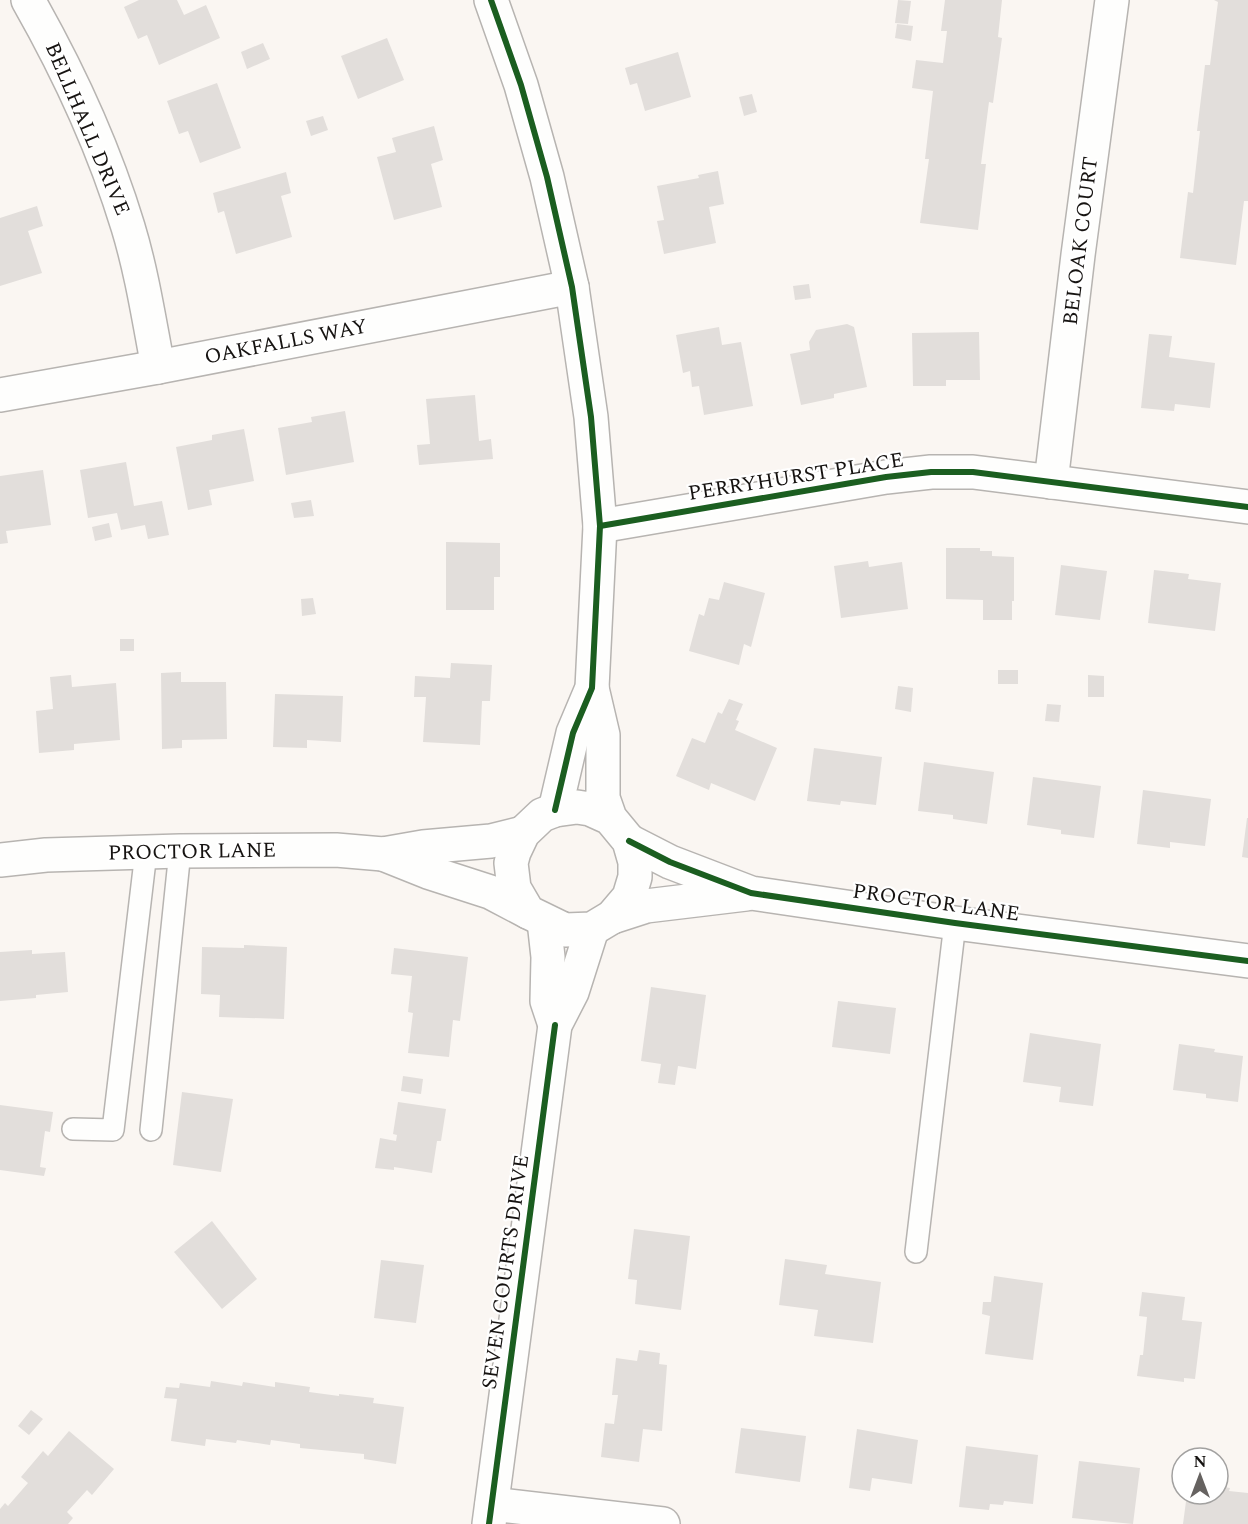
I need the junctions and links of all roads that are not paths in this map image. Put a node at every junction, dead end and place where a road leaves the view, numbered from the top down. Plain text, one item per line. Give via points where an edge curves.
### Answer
1 (28, 0) edge
2 (491, 0) edge
3 (1112, 0) edge
4 (572, 287) junction
5 (158, 367) junction
6 (0, 395) edge
7 (1051, 482) junction
8 (1248, 507) edge
9 (600, 525) junction
10 (592, 688) junction
11 (555, 810) junction
12 (620, 830) junction
13 (523, 833) junction
14 (180, 851) junction
15 (146, 852) junction
16 (383, 854) junction
17 (0, 860) edge
18 (751, 893) junction
19 (536, 916) junction
20 (602, 923) junction
21 (955, 923) junction
22 (1248, 961) edge
23 (555, 1025) junction
24 (72, 1129) dead end
25 (151, 1130) dead end
26 (916, 1252) dead end
27 (491, 1514) edge
28 (663, 1524) edge

1 - 5 street, BELLHALL DRIVE via 83,108 117,192 140,271
2 - 4 street via 547,177
3 - 7 street, BELOAK COURT
4 - 5 street, OAKFALLS WAY
4 - 9 street via 591,417
5 - 6 street, OAKFALLS WAY
7 - 8 street, PERRYHURST PLACE
7 - 9 street, PERRYHURST PLACE via 973,472 931,472
9 - 10 street
10 - 11 street via 573,734
10 - 12 street via 603,735 603,798
11 - 12 street via 590,809
11 - 13 street via 542,815
12 - 18 street, PROCTOR LANE via 669,862
12 - 20 street via 635,862 635,877 629,897
13 - 16 street, PROCTOR LANE via 491,841
13 - 19 street via 511,863 514,888
14 - 15 street, PROCTOR LANE
14 - 16 street, PROCTOR LANE via 336,850
14 - 25 lane
15 - 17 street, PROCTOR LANE
15 - 24 lane via 113,1130
16 - 19 street, PROCTOR LANE via 490,892
18 - 20 street, PROCTOR LANE via 646,906
18 - 21 street, PROCTOR LANE
19 - 20 street via 565,930
19 - 23 street, SEVEN COURTS DRIVE via 548,957 547,1000
20 - 23 street, SEVEN COURTS DRIVE
21 - 22 street, PROCTOR LANE
21 - 26 lane
23 - 27 street, SEVEN COURTS DRIVE
27 - 28 street

